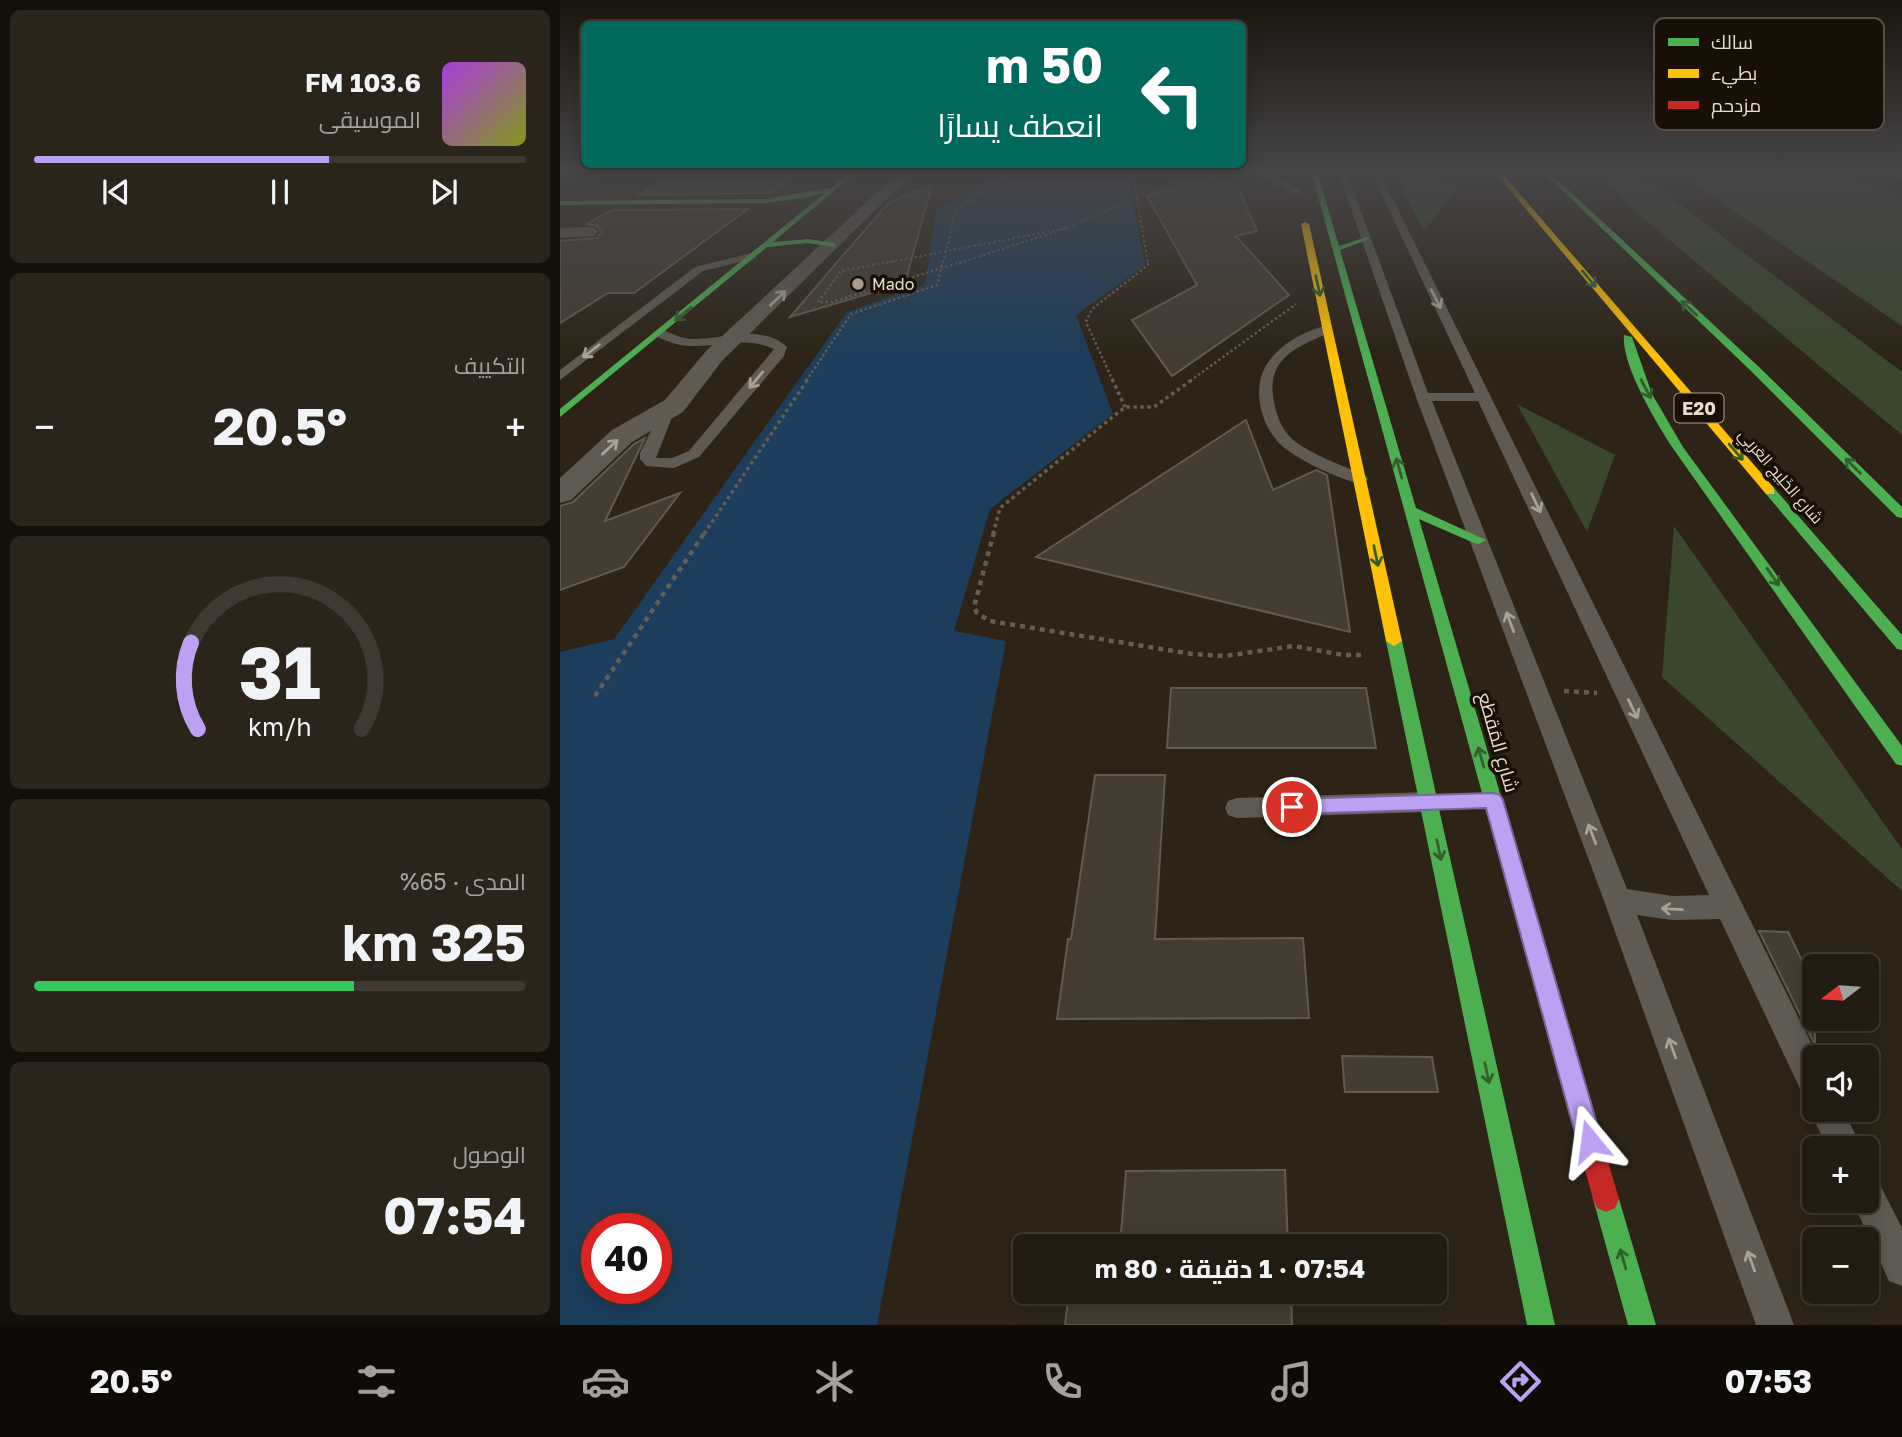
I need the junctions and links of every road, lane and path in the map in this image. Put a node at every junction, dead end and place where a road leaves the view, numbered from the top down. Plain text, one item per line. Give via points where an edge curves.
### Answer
1 (780, 233) edge
2 (844, 233) edge
3 (950, 233) edge
4 (1037, 233) edge
5 (1050, 233) edge
6 (1143, 233) edge
7 (1307, 233) edge
8 (1332, 233) edge
9 (1366, 233) edge
10 (1400, 233) edge
11 (1550, 233) edge
12 (1609, 233) edge
13 (1630, 233) edge
14 (1366, 239) junction
15 (765, 245) junction
16 (832, 245) junction
17 (1337, 251) junction
18 (1311, 253) junction
19 (752, 256) junction
20 (1644, 267) junction
21 (1301, 300) dead end
22 (1627, 324) junction
23 (1328, 329) junction
24 (659, 333) junction
25 (731, 339) junction
26 (560, 376) edge
27 (560, 383) edge
28 (581, 397) junction
29 (1423, 397) junction
30 (1486, 397) junction
31 (1125, 407) junction
32 (667, 412) junction
33 (560, 414) edge
34 (1360, 479) junction
35 (560, 494) edge
36 (1412, 511) junction
37 (1902, 513) edge
38 (1479, 540) junction
39 (1902, 645) edge
40 (1397, 653) junction
41 (1536, 689) junction
42 (1626, 695) junction
43 (595, 696) dead end
44 (1902, 759) edge
45 (1493, 800) junction
46 (1429, 802) junction
47 (1237, 808) dead end
48 (1617, 898) junction
49 (1728, 906) junction
50 (1802, 1059) edge
51 (1876, 1213) edge
52 (1902, 1268) edge
53 (1541, 1325) edge
54 (1642, 1325) edge
55 (1775, 1325) edge

1 - 15 main road
2 - 16 street
3 - 43 path via 937,285 851,314
4 - 5 path, bridge via 841,271 818,302 832,302
6 - 31 path via 1148,265 1092,309 1086,322
7 - 18 main road
8 - 17 main road, شارع المَقطَع
9 - 14 lane
10 -> 30 lane
11 -> 22 main road, شارع الخَلِيج العَربِي / E20
12 - 20 main road
13 - 20 main road via 1641,245
14 - 17 main road
14 - 29 lane
15 - 16 main road via 808,241
15 - 19 main road
25 -> 16 street
17 - 18 main road
36 -> 17 main road, شارع المَقطَع
18 -> 23 main road
19 -> 24 main road
19 -> 26 lane via 699,269
37 -> 20 main road
21 - 31 path via 1154,407
22 -> 39 main road, شارع الخَلِيج العَربِي / E20
22 -> 44 main road via 1632,360 1666,424
23 - 34 main road
23 - 34 lane via 1290,346 1267,368 1268,408 1275,428 1292,446
24 - 25 lane via 687,344
24 - 28 main road
25 - 32 street
25 -> 32 lane via 774,343 780,350 694,454 674,463 652,463 648,453
27 - 28 lane
28 - 33 main road
29 - 30 lane
29 - 38 lane
30 -> 42 lane
31 - 40 path via 1000,508 974,601 976,613 999,623 1192,654 1225,656 1294,646 1343,655
35 -> 32 street via 622,436
34 -> 40 main road
36 - 38 main road
45 -> 36 main road, شارع المَقطَع
41 -> 38 lane
40 - 46 main road
41 - 42 path
48 -> 41 lane
42 -> 49 lane
45 - 46 main road
54 -> 45 main road, شارع المَقطَع
46 - 47 lane
46 -> 53 main road
49 -> 48 lane via 1675,910
55 -> 48 lane
49 - 50 lane
51 - 52 lane

